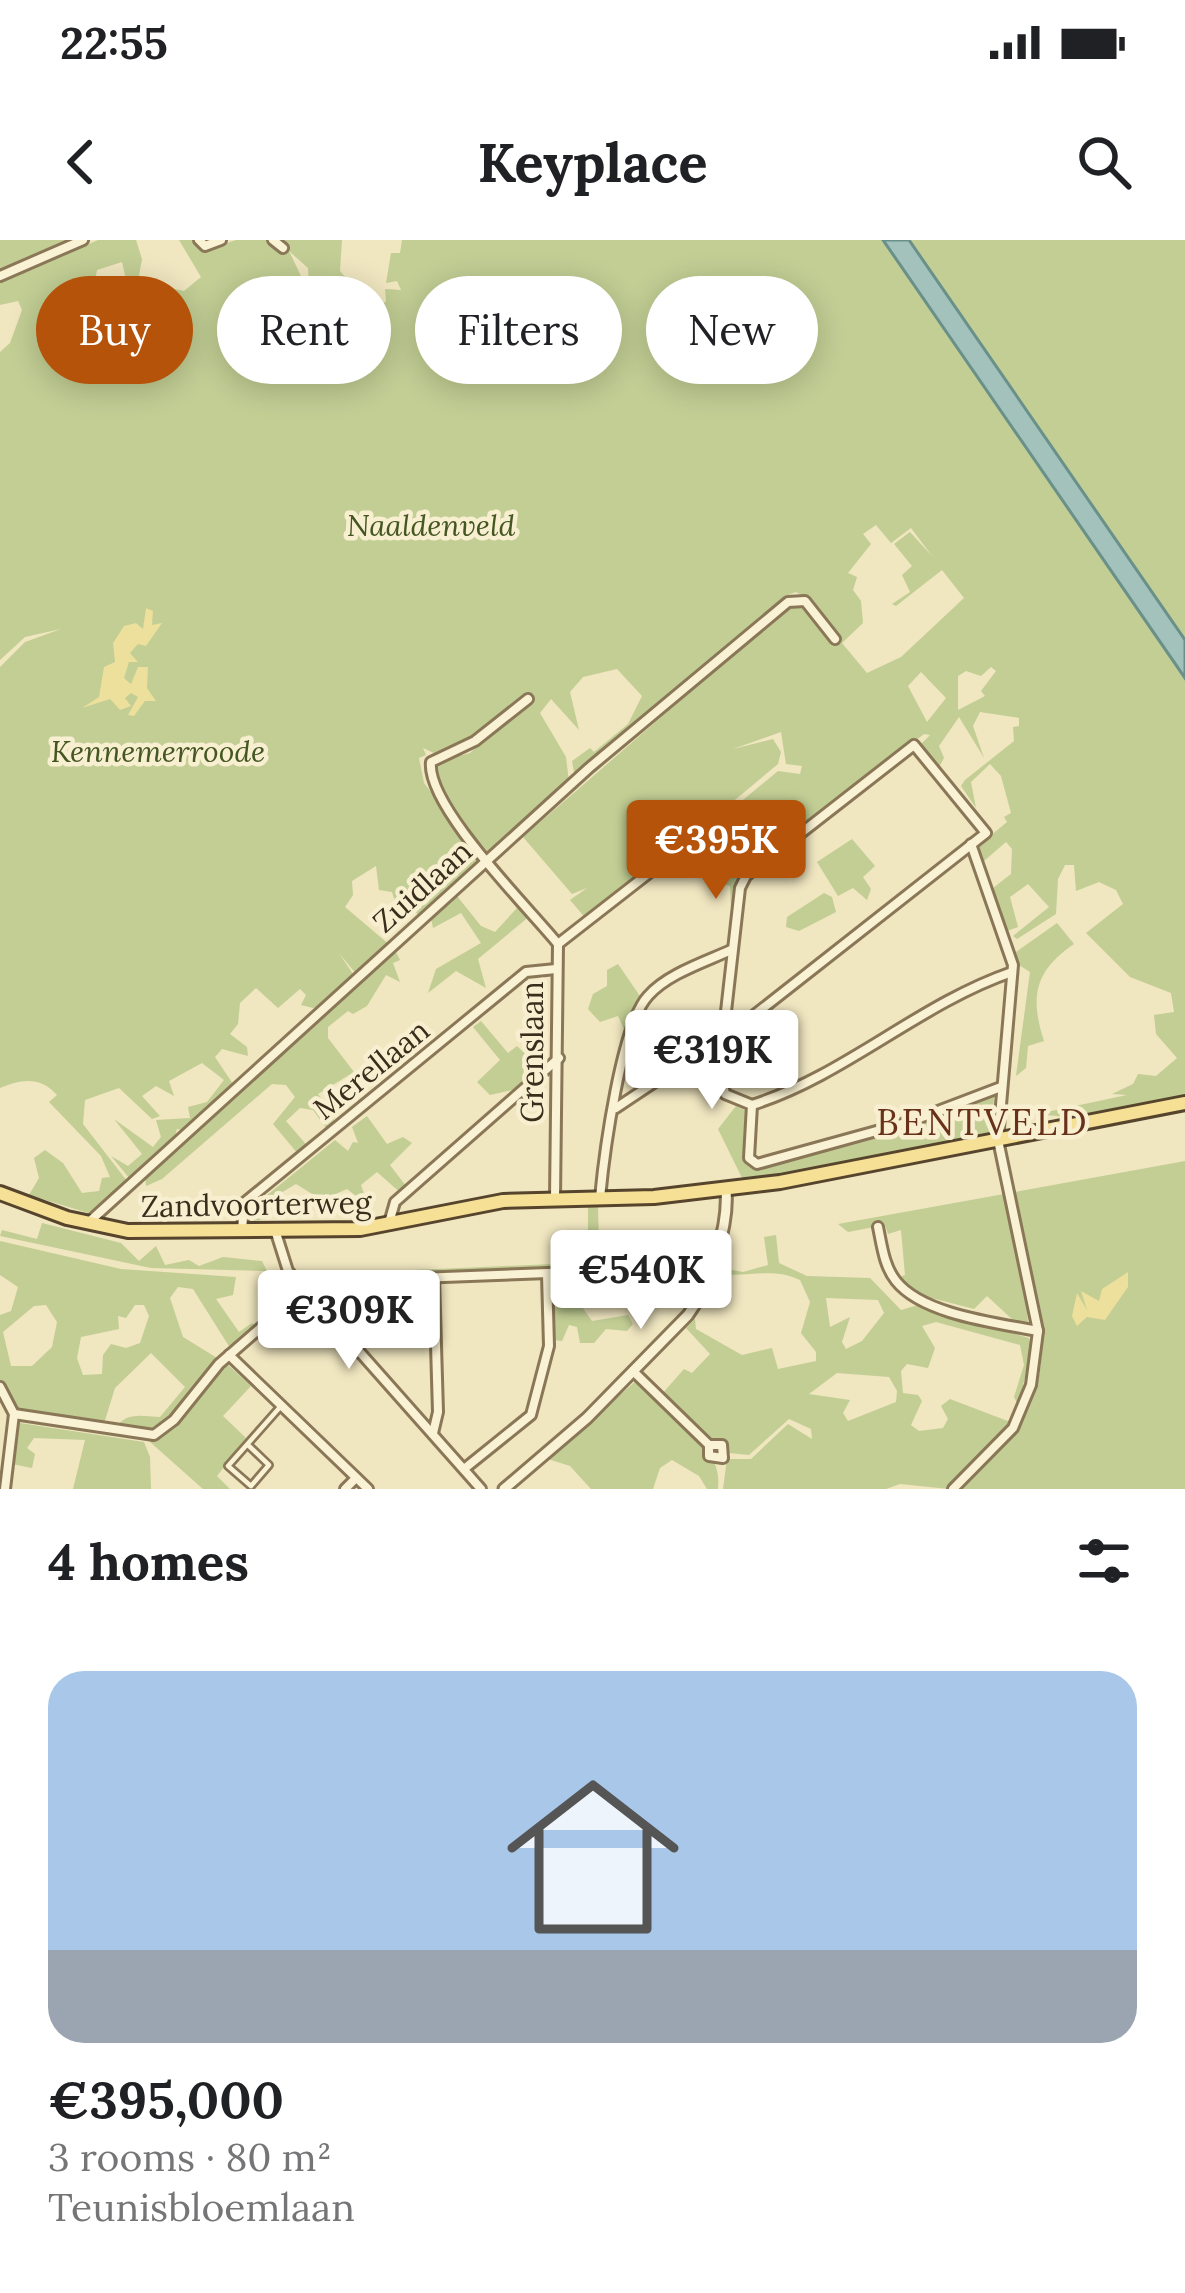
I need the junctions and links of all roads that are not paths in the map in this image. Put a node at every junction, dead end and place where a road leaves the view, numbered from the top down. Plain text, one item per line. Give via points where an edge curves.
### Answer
1 (83, 240) edge
2 (200, 240) edge
3 (221, 240) edge
4 (272, 240) edge
5 (283, 248) dead end
6 (0, 277) edge
7 (835, 639) dead end
8 (528, 699) dead end
9 (971, 844) junction
10 (676, 852) dead end
11 (488, 859) junction
12 (558, 944) junction
13 (733, 950) junction
14 (556, 969) junction
15 (1012, 972) junction
16 (719, 1040) junction
17 (559, 1058) junction
18 (541, 1075) junction
19 (557, 1084) junction
20 (1001, 1087) junction
21 (1185, 1102) edge
22 (752, 1105) junction
23 (616, 1108) junction
24 (998, 1140) junction
25 (726, 1190) junction
26 (0, 1193) edge
27 (555, 1198) junction
28 (594, 1198) junction
29 (88, 1224) junction
30 (388, 1225) junction
31 (878, 1227) dead end
32 (242, 1233) junction
33 (276, 1233) junction
34 (713, 1256) junction
35 (547, 1274) junction
36 (434, 1278) junction
37 (306, 1292) junction
38 (1038, 1331) junction
39 (229, 1355) junction
40 (633, 1371) junction
41 (0, 1387) edge
42 (281, 1406) junction
43 (14, 1414) junction
44 (434, 1433) junction
45 (248, 1445) junction
46 (709, 1445) dead end
47 (464, 1469) junction
48 (356, 1478) junction
49 (5, 1489) edge
50 (345, 1489) edge
51 (368, 1489) edge
52 (481, 1489) edge
53 (504, 1489) edge
54 (953, 1489) edge

1 - 6 street
2 - 3 street
4 - 5 street
7 - 11 street, Zuidlaan via 799,598
8 - 11 street, Grenslaan via 475,742 430,763 436,797
9 - 13 street via 989,830 914,745 746,876
9 - 15 street
9 - 16 street
10 - 12 street
11 - 12 street, Grenslaan
11 - 29 street, Zuidlaan
12 - 14 street, Grenslaan
13 - 16 street
13 - 23 street via 651,992 626,1044
14 - 17 street, Grenslaan
14 - 32 street, Merellaan via 526,972 244,1203
15 - 20 street
15 - 22 street via 953,994 836,1068
16 - 22 street via 722,1088
16 - 23 street
17 - 18 street
17 - 19 street, Grenslaan
18 - 19 street
18 - 30 street via 395,1202
19 - 27 street, Grenslaan
20 - 22 street via 910,1122 752,1163
20 - 24 street
21 - 24 main road, Zandvoorterweg
23 - 28 street
24 - 25 main road, Zandvoorterweg
24 - 38 street
25 - 28 main road, Zandvoorterweg
25 - 34 street
26 - 29 main road, Zandvoorterweg
27 - 28 main road, Zandvoorterweg
27 - 30 main road, Zandvoorterweg
29 - 32 main road, Zandvoorterweg
30 - 33 main road, Zandvoorterweg
31 - 38 street via 888,1268 904,1289 924,1302
32 - 33 main road, Zandvoorterweg
33 - 37 street via 280,1259
34 - 35 street
34 - 40 street via 688,1315
35 - 36 street
35 - 47 street via 548,1352 531,1415
36 - 37 street via 313,1282
36 - 44 street
37 - 39 street
37 - 44 street
38 - 54 street via 1013,1428
39 - 42 street
39 - 43 street via 154,1435
40 - 46 street
40 - 53 street
41 - 43 street
42 - 45 street
42 - 48 street
43 - 49 street
44 - 47 street
45 - 45 street via 228,1466 249,1486 269,1468
47 - 52 street
48 - 50 street
48 - 51 street

